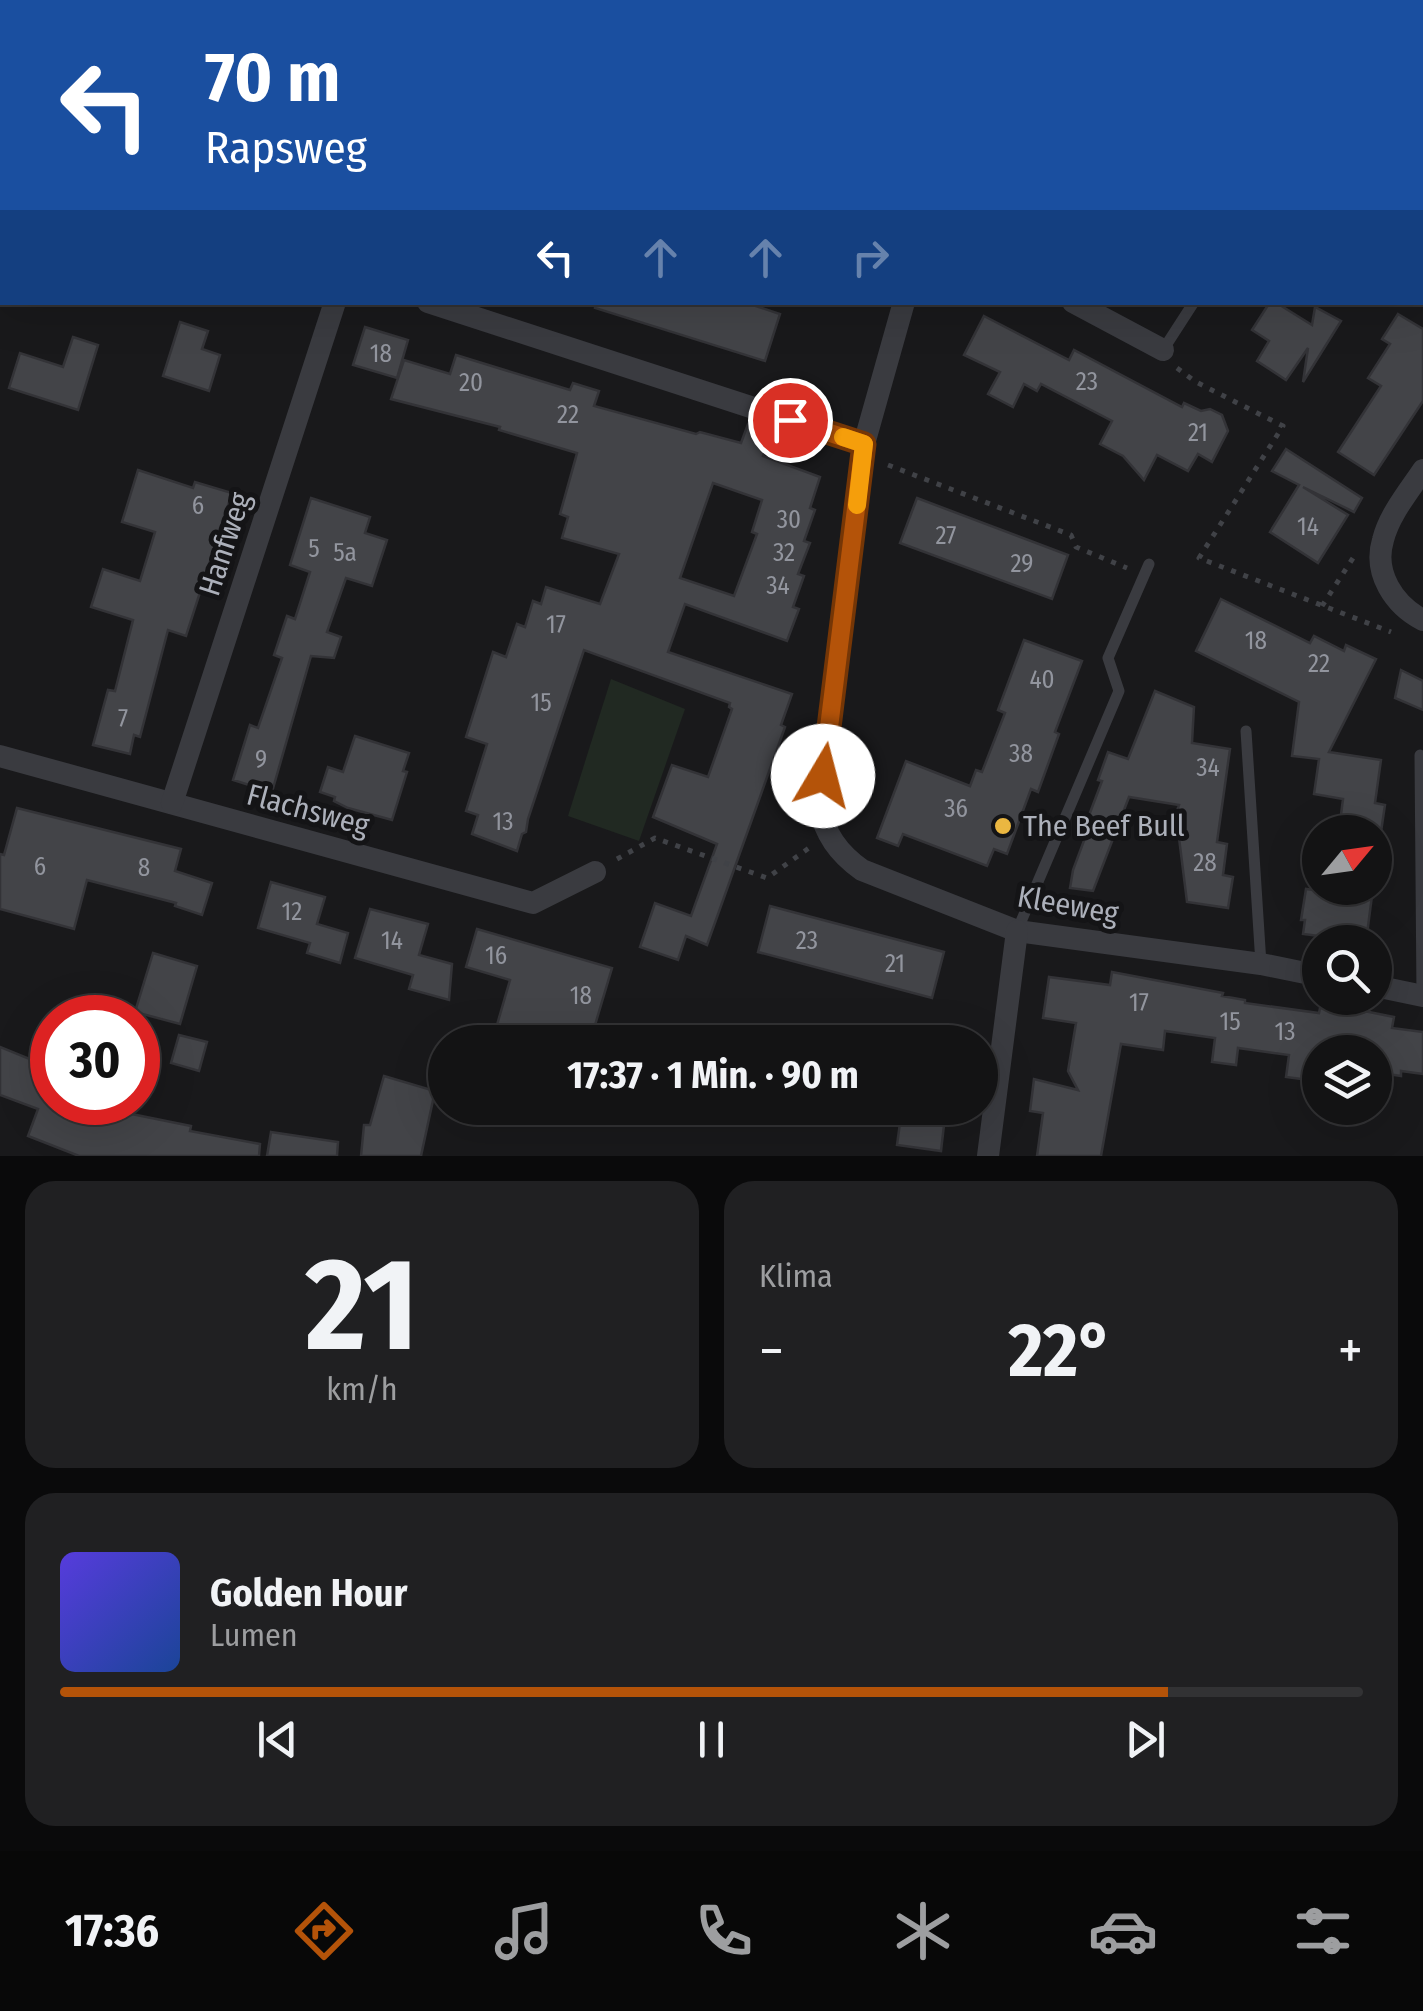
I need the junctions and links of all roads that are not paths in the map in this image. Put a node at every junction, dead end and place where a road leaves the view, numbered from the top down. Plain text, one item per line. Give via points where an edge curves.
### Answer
1 (333, 305) edge
2 (437, 305) edge
3 (903, 305) edge
4 (1079, 305) edge
5 (1192, 305) edge
6 (1163, 350) joint
7 (863, 450) junction
8 (1423, 470) edge
9 (1146, 570) road end
10 (1419, 617) edge
11 (1246, 731) dead end
12 (1420, 755) dead end
13 (0, 756) edge
14 (172, 804) junction
15 (595, 872) road end
16 (1017, 931) junction
17 (1261, 964) junction
18 (1302, 972) edge
19 (1392, 990) edge
20 (1423, 996) edge
21 (988, 1156) edge

1 - 14 street, Hanfweg
2 - 7 street
3 - 7 street
4 - 6 street
5 - 6 lane
7 - 16 street, Kleeweg via 818,806 828,836 862,870
8 - 10 street via 1382,542 1383,576 1394,599
9 - 16 lane via 1108,658 1119,691
11 - 17 lane
12 - 20 lane
13 - 14 street, Flachsweg
14 - 15 street, Flachsweg via 533,903
16 - 17 street, Kleeweg
16 - 21 street
17 - 18 street, Kleeweg
19 - 20 street

